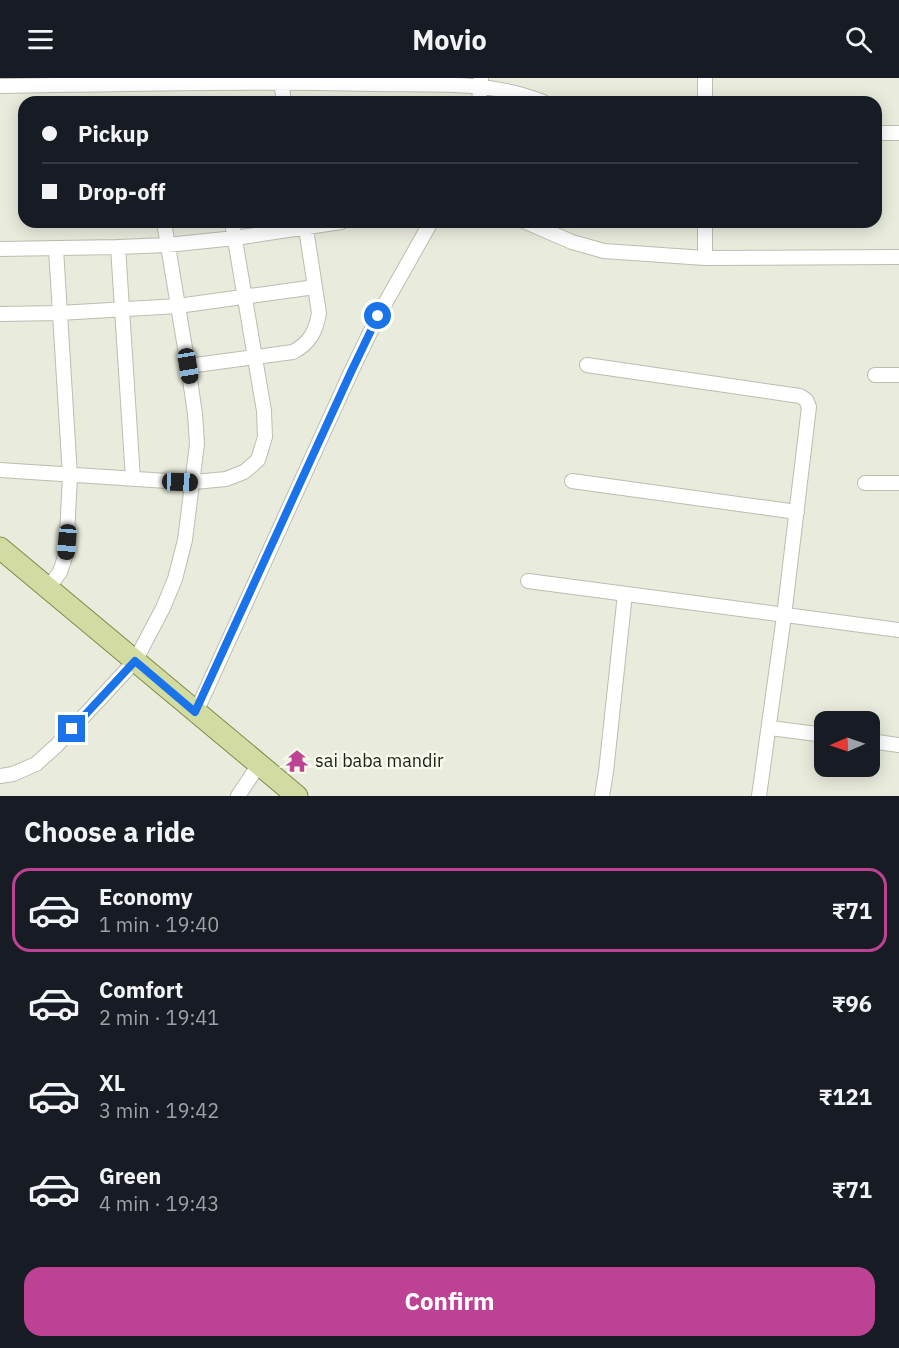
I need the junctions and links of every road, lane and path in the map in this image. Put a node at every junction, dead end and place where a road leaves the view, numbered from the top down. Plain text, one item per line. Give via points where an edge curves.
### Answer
1 (705, 78) edge
2 (281, 81) junction
3 (481, 82) edge
4 (0, 86) edge
5 (283, 96) edge
6 (529, 96) edge
7 (705, 96) edge
8 (882, 133) edge
9 (899, 133) edge
10 (165, 228) edge
11 (233, 228) edge
12 (286, 228) edge
13 (307, 228) edge
14 (428, 228) edge
15 (540, 228) edge
16 (705, 228) edge
17 (235, 238) junction
18 (167, 245) junction
19 (118, 248) junction
20 (0, 249) edge
21 (57, 249) junction
22 (899, 257) edge
23 (705, 258) junction
24 (315, 286) junction
25 (244, 297) junction
26 (178, 306) junction
27 (123, 309) junction
28 (59, 313) junction
29 (0, 314) edge
30 (255, 358) junction
31 (587, 365) dead end
32 (188, 366) junction
33 (875, 375) dead end
34 (899, 375) edge
35 (0, 470) edge
36 (70, 476) junction
37 (133, 479) junction
38 (572, 481) dead end
39 (194, 482) junction
40 (865, 483) dead end
41 (899, 483) edge
42 (797, 512) junction
43 (0, 548) edge
44 (528, 581) dead end
45 (48, 588) junction
46 (625, 594) junction
47 (784, 616) junction
48 (899, 630) edge
49 (135, 661) junction
50 (195, 712) junction
51 (770, 728) junction
52 (814, 734) edge
53 (880, 742) edge
54 (899, 745) edge
55 (260, 763) junction
56 (0, 776) edge
57 (238, 796) edge
58 (297, 796) edge
59 (602, 796) edge
60 (759, 796) edge

1 - 7 street
2 - 3 street
2 - 4 street
2 - 5 street
3 - 6 street
8 - 9 street
10 - 18 street
11 - 17 street
12 - 17 street
13 - 24 street
14 - 50 street via 351,372
15 - 23 street via 604,251
16 - 23 street
17 - 18 street
17 - 25 street
18 - 19 street
18 - 26 street
19 - 21 street
19 - 27 street
20 - 21 street
21 - 28 street
22 - 23 street
24 - 25 street
24 - 30 street via 319,312 311,337 293,352
25 - 26 street
25 - 30 street
26 - 27 street
26 - 32 street
27 - 28 street
27 - 37 street
28 - 29 street
28 - 36 street
30 - 32 street
30 - 39 street via 265,437 258,460 244,472 226,479
31 - 42 street via 800,396 806,400 809,407
32 - 39 street via 197,444
33 - 34 street
35 - 36 street
36 - 37 street
36 - 45 street via 66,554 60,572
37 - 39 street
38 - 42 street
39 - 49 street via 175,579
40 - 41 street
42 - 47 street
43 - 45 main road
44 - 46 street
45 - 49 main road
46 - 47 street
46 - 59 street
47 - 48 street
47 - 51 street
49 - 50 main road
49 - 56 street via 36,764
50 - 55 main road
51 - 52 street
51 - 60 street
53 - 54 street
55 - 57 street
55 - 58 main road

